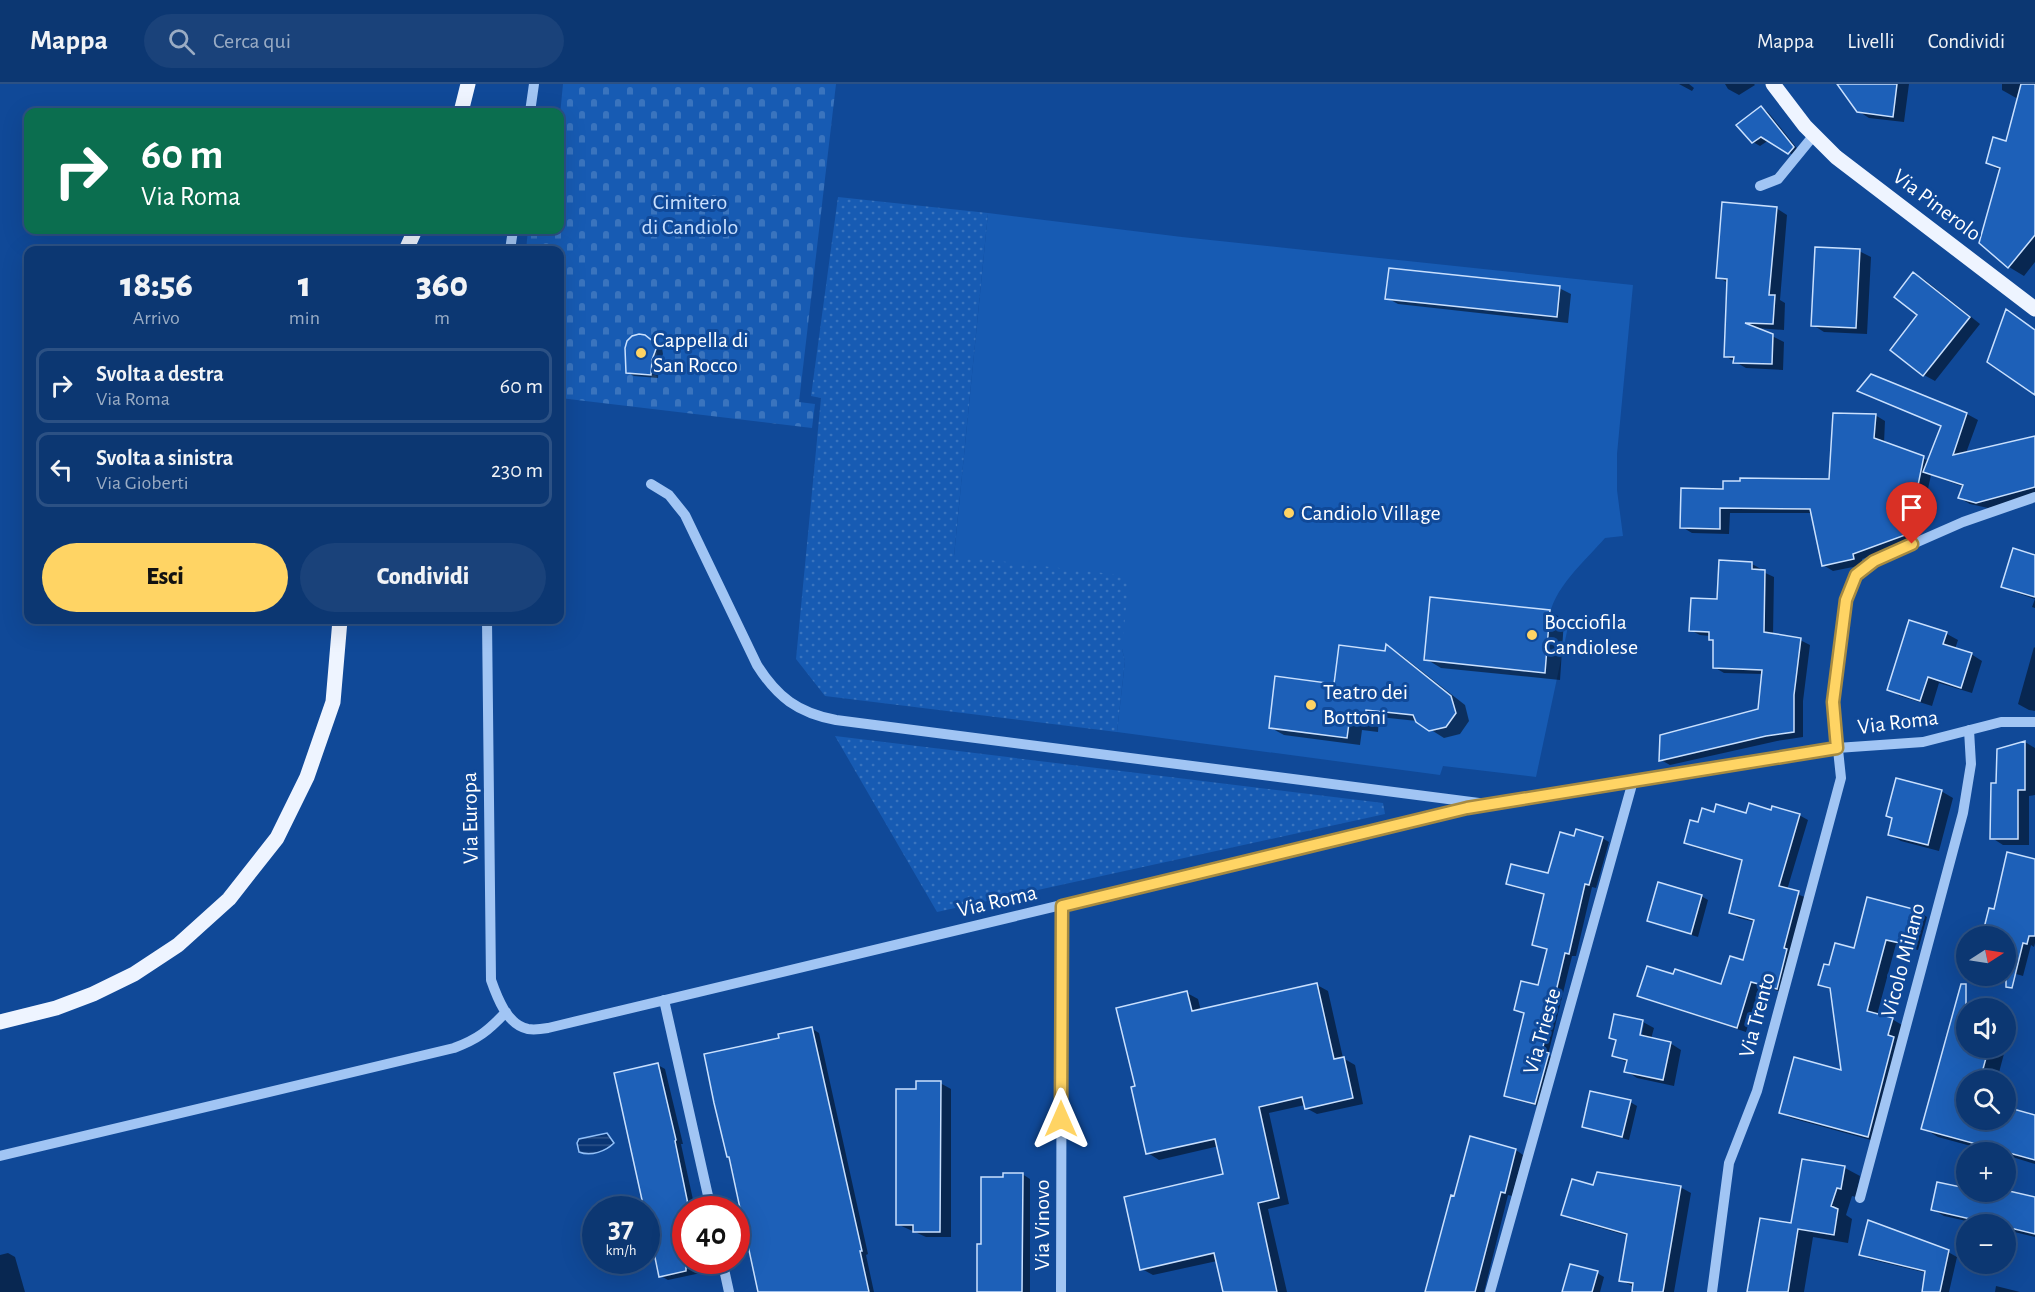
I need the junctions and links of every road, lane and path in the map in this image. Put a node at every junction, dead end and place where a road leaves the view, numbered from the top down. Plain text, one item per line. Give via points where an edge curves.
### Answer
1 (468, 84) edge
2 (534, 84) edge
3 (1773, 84) edge
4 (462, 108) edge
5 (531, 108) edge
6 (1814, 135) junction
7 (1760, 186) dead end
8 (2035, 309) edge
9 (651, 484) dead end
10 (2035, 497) edge
11 (340, 624) edge
12 (487, 624) edge
13 (2035, 722) edge
14 (1969, 730) junction
15 (1837, 748) junction
16 (1633, 781) junction
17 (1491, 804) junction
18 (1062, 906) junction
19 (664, 1000) junction
20 (506, 1012) junction
21 (0, 1022) edge
22 (0, 1156) edge
23 (708, 1196) edge
24 (1860, 1198) dead end
25 (725, 1274) edge
26 (729, 1292) edge
27 (1061, 1292) edge
28 (1490, 1292) edge
29 (1712, 1292) edge

1 - 4 main road
2 - 5 street
3 - 6 main road, Via Pinerolo
6 - 7 street via 1778,179
6 - 8 main road, Via Pinerolo via 1836,157
9 - 17 street via 669,495 685,515 766,680 802,711 836,720
10 - 15 street, Via Trento via 1944,530 1874,561 1856,575 1846,600 1833,702
11 - 21 main road via 333,702 307,777 277,838 229,899 178,945 134,974 57,1008
12 - 20 street, Via Europa via 491,980
13 - 14 street, Via Roma via 2001,722
14 - 15 street, Via Roma via 1923,742
14 - 24 street, Vicolo Milano via 1971,764 1963,813
15 - 16 street, Via Roma
15 - 29 street, Via Trento via 1841,778 1757,1091 1729,1163
16 - 17 street, Via Roma
16 - 28 street, Via Trieste
17 - 18 street, Via Roma
18 - 19 street, Via Roma
18 - 27 street, Via Vinovo
19 - 20 street, Via Roma via 548,1028 528,1029
19 - 23 street
20 - 22 street via 489,1031 454,1048
25 - 26 street

